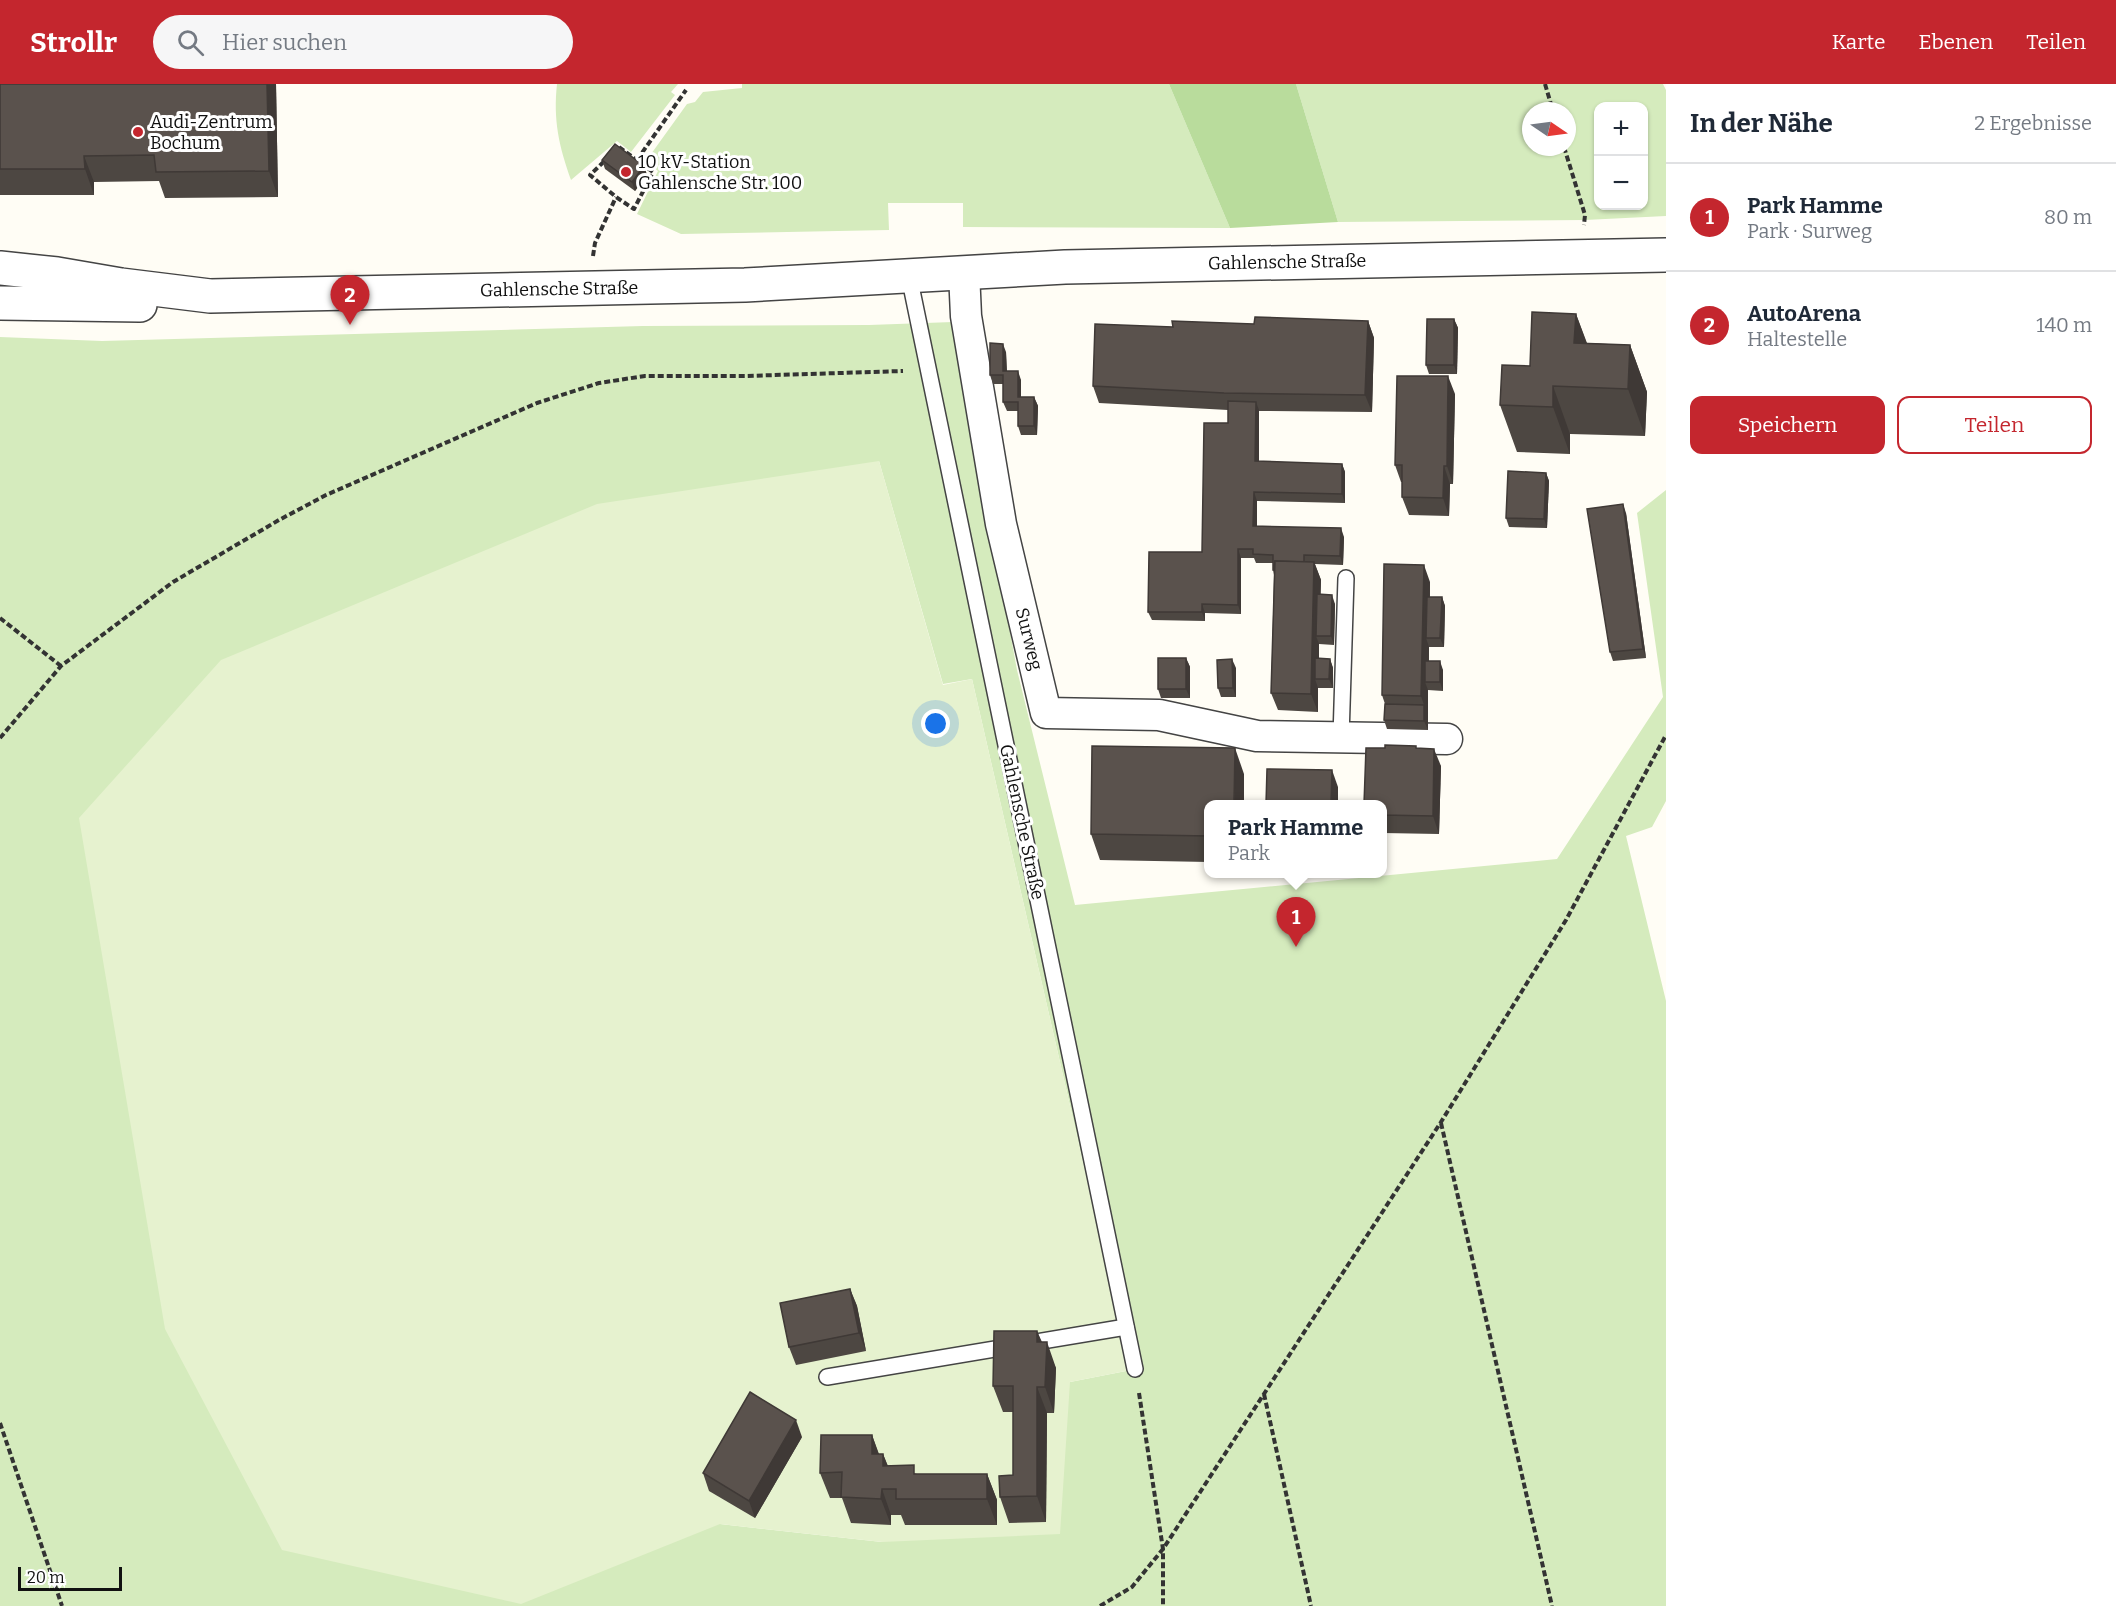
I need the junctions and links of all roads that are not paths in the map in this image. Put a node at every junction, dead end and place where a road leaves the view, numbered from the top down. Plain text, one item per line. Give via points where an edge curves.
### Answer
1 (1666, 255) edge
2 (0, 268) edge
3 (964, 272) junction
4 (909, 276) junction
5 (210, 296) junction
6 (0, 303) edge
7 (1346, 578) dead end
8 (1341, 737) junction
9 (1447, 739) dead end
10 (1126, 1327) junction
11 (1135, 1369) road end
12 (827, 1377) dead end

1 - 3 street, Gahlensche Straße
2 - 5 street, Gahlensche Straße
3 - 4 street, Gahlensche Straße
3 - 8 street, Surweg via 966,316 1001,524 1046,713 1159,715 1257,736
4 - 5 street, Gahlensche Straße via 745,285
4 - 10 lane, Gahlensche Straße
5 - 6 street, Gahlensche Straße via 161,305
7 - 8 lane
8 - 9 street, Surweg
10 - 11 lane, Gahlensche Straße
10 - 12 lane

